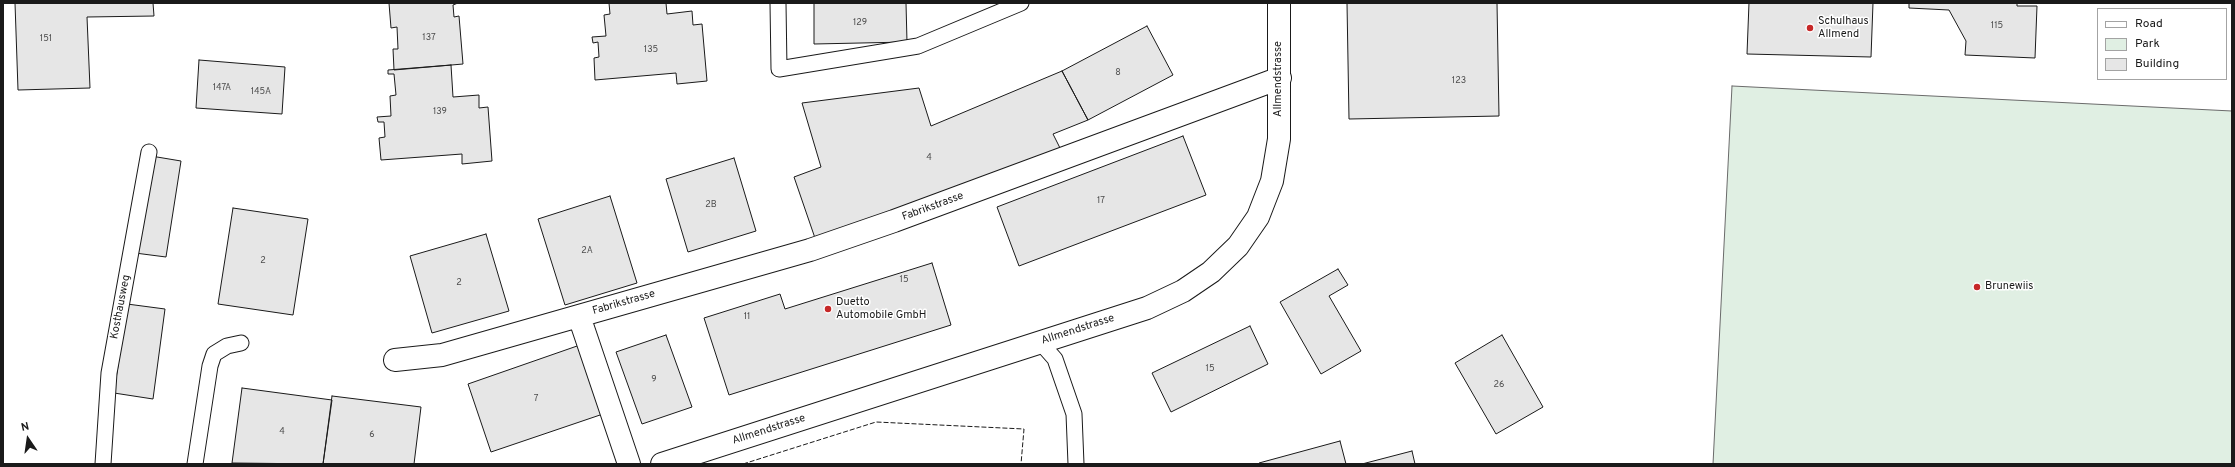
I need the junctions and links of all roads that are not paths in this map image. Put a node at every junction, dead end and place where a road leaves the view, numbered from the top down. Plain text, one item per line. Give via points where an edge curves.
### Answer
1 (778, 3) edge
2 (1021, 3) edge
3 (1279, 3) edge
4 (1280, 78) junction
5 (149, 152) dead end
6 (580, 316) junction
7 (1040, 342) junction
8 (241, 343) dead end
9 (395, 360) dead end
10 (104, 464) edge
11 (194, 464) edge
12 (629, 464) edge
13 (662, 464) edge
14 (1076, 464) edge

1 - 2 lane via 779,69 918,46
3 - 4 street, Allmendstrasse
4 - 6 street, Fabrikstrasse via 810,250
4 - 7 street, Allmendstrasse via 1279,139 1272,181 1258,216 1238,246 1211,272 1183,291 1148,308
5 - 10 lane, Kosthausweg via 109,373
6 - 9 street, Fabrikstrasse via 442,355
6 - 12 street, Fabrikstrasse
7 - 13 street, Allmendstrasse
7 - 14 lane via 1055,359 1074,414
8 - 11 lane via 227,346 214,354

